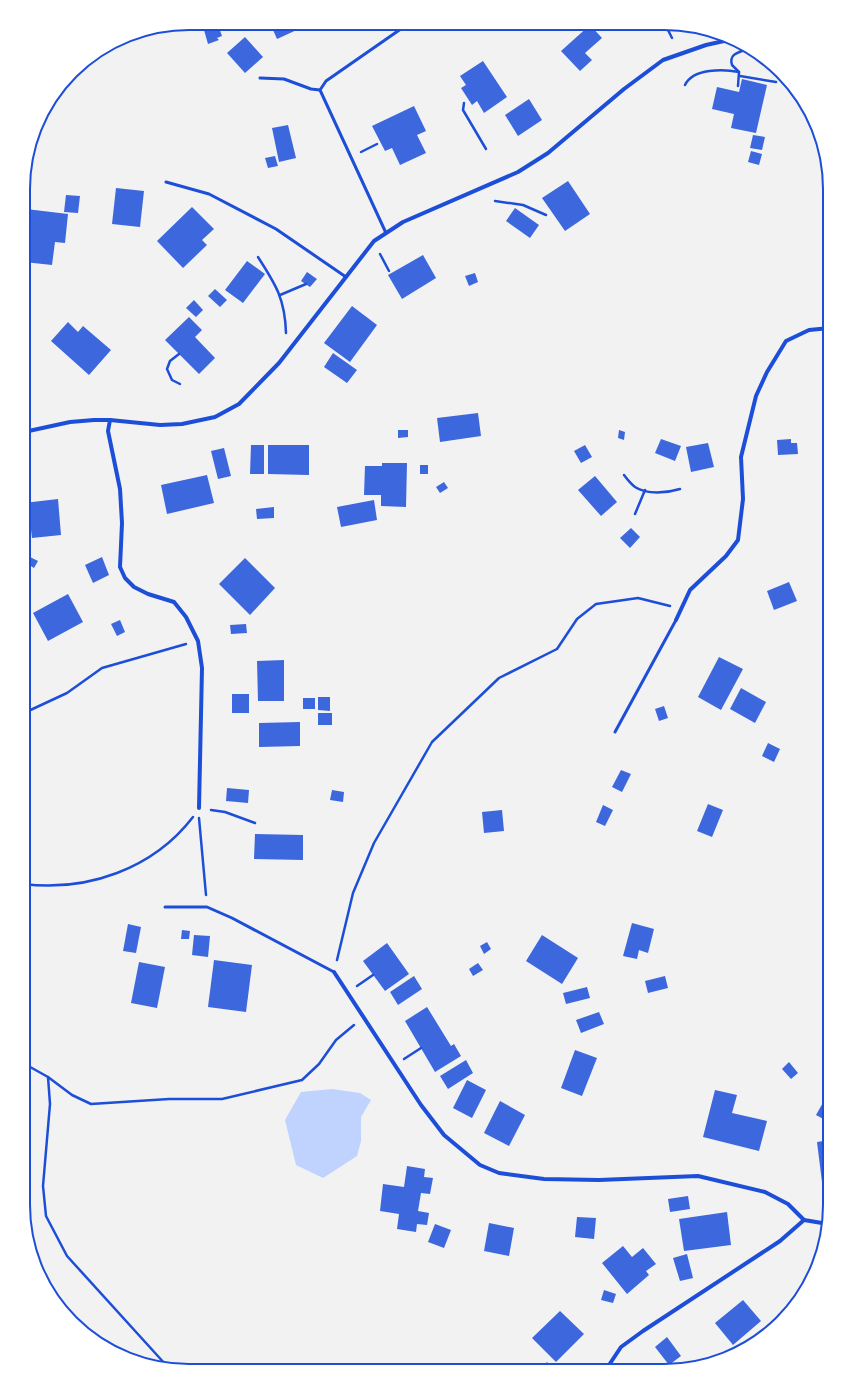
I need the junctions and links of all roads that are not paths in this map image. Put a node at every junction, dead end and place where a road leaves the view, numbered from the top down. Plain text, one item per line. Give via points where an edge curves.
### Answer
1 (399, 30) edge
2 (721, 41) edge
3 (260, 78) dead end
4 (320, 90) junction
5 (166, 182) dead end
6 (386, 233) junction
7 (346, 277) junction
8 (823, 329) edge
9 (110, 420) junction
10 (30, 431) edge
11 (676, 620) joint
12 (615, 732) dead end
13 (199, 808) road end
14 (165, 906) dead end
15 (334, 972) joint
16 (804, 1220) junction
17 (822, 1223) edge
18 (610, 1364) edge

1 - 4 lane via 326,81
2 - 6 street via 663,60 548,153 518,172 404,222
3 - 4 lane via 284,79
4 - 6 lane
5 - 7 lane via 208,194 270,226
6 - 7 street via 373,243
7 - 9 street via 269,374 239,404 215,417 182,424 160,425
8 - 11 street via 809,330 786,341 767,372 756,396 741,457 743,499 738,540 726,556 690,590
9 - 10 street via 70,422
9 - 13 street via 108,431 120,490 120,566 125,578 141,590 174,602 186,616 198,641 202,668
11 - 12 lane
14 - 15 lane via 207,907
15 - 16 street via 421,1105 444,1135 480,1165 499,1173 544,1179 599,1180 698,1176 765,1192 788,1204
16 - 17 street
16 - 18 street via 780,1241 643,1331 622,1347

